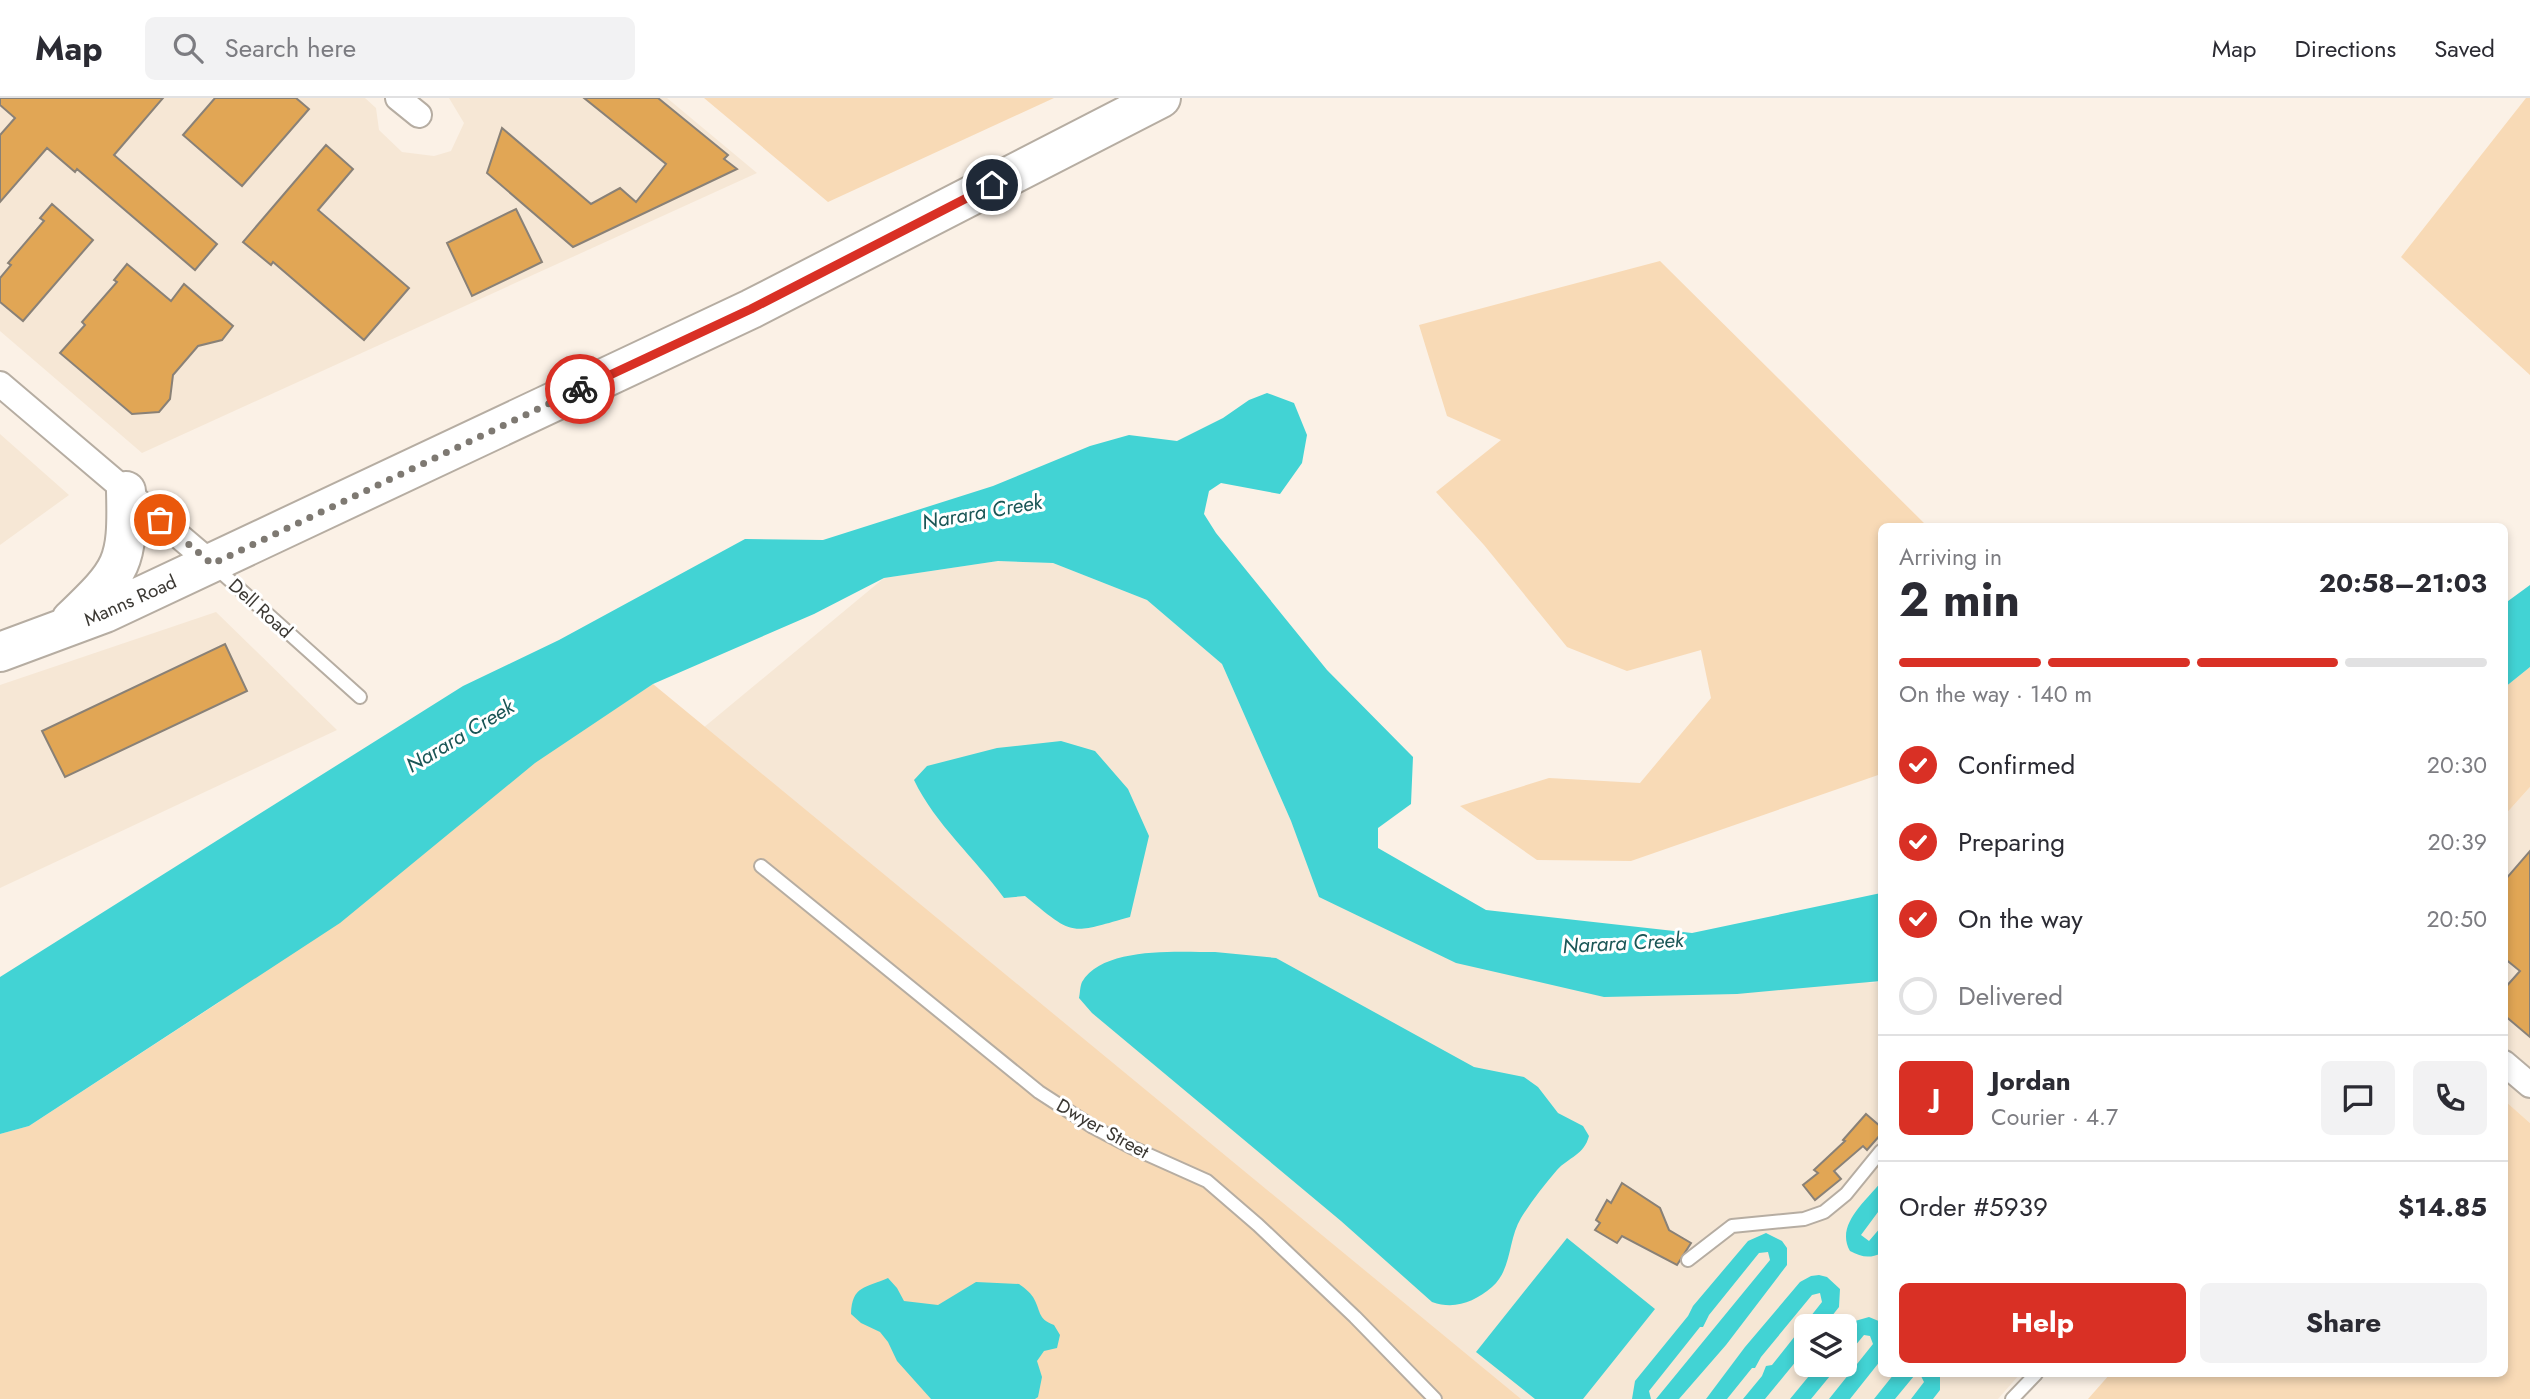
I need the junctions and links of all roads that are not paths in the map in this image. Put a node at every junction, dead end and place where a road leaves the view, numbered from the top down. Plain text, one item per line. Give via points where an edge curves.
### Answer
1 (398, 98) edge
2 (1161, 98) edge
3 (419, 116) dead end
4 (0, 384) edge
5 (126, 491) junction
6 (212, 564) junction
7 (62, 629) junction
8 (0, 652) edge
9 (360, 697) dead end
10 (761, 866) dead end
11 (2508, 1066) edge
12 (2530, 1085) edge
13 (1878, 1155) edge
14 (1688, 1260) dead end
15 (2033, 1377) edge
16 (1435, 1399) edge
17 (2012, 1399) edge

1 - 3 street
2 - 6 main road, Manns Road via 751,309
4 - 5 street, Dell Road
5 - 6 street, Dell Road
5 - 7 main road via 128,537 122,561 103,590
6 - 7 main road, Manns Road
6 - 9 lane, Dell Road
7 - 8 main road, Manns Road
10 - 16 lane, Dwyer Street via 1039,1092 1130,1147 1206,1181 1355,1317
11 - 12 street
13 - 14 lane via 1846,1194 1824,1212 1804,1219 1732,1226
15 - 17 lane

